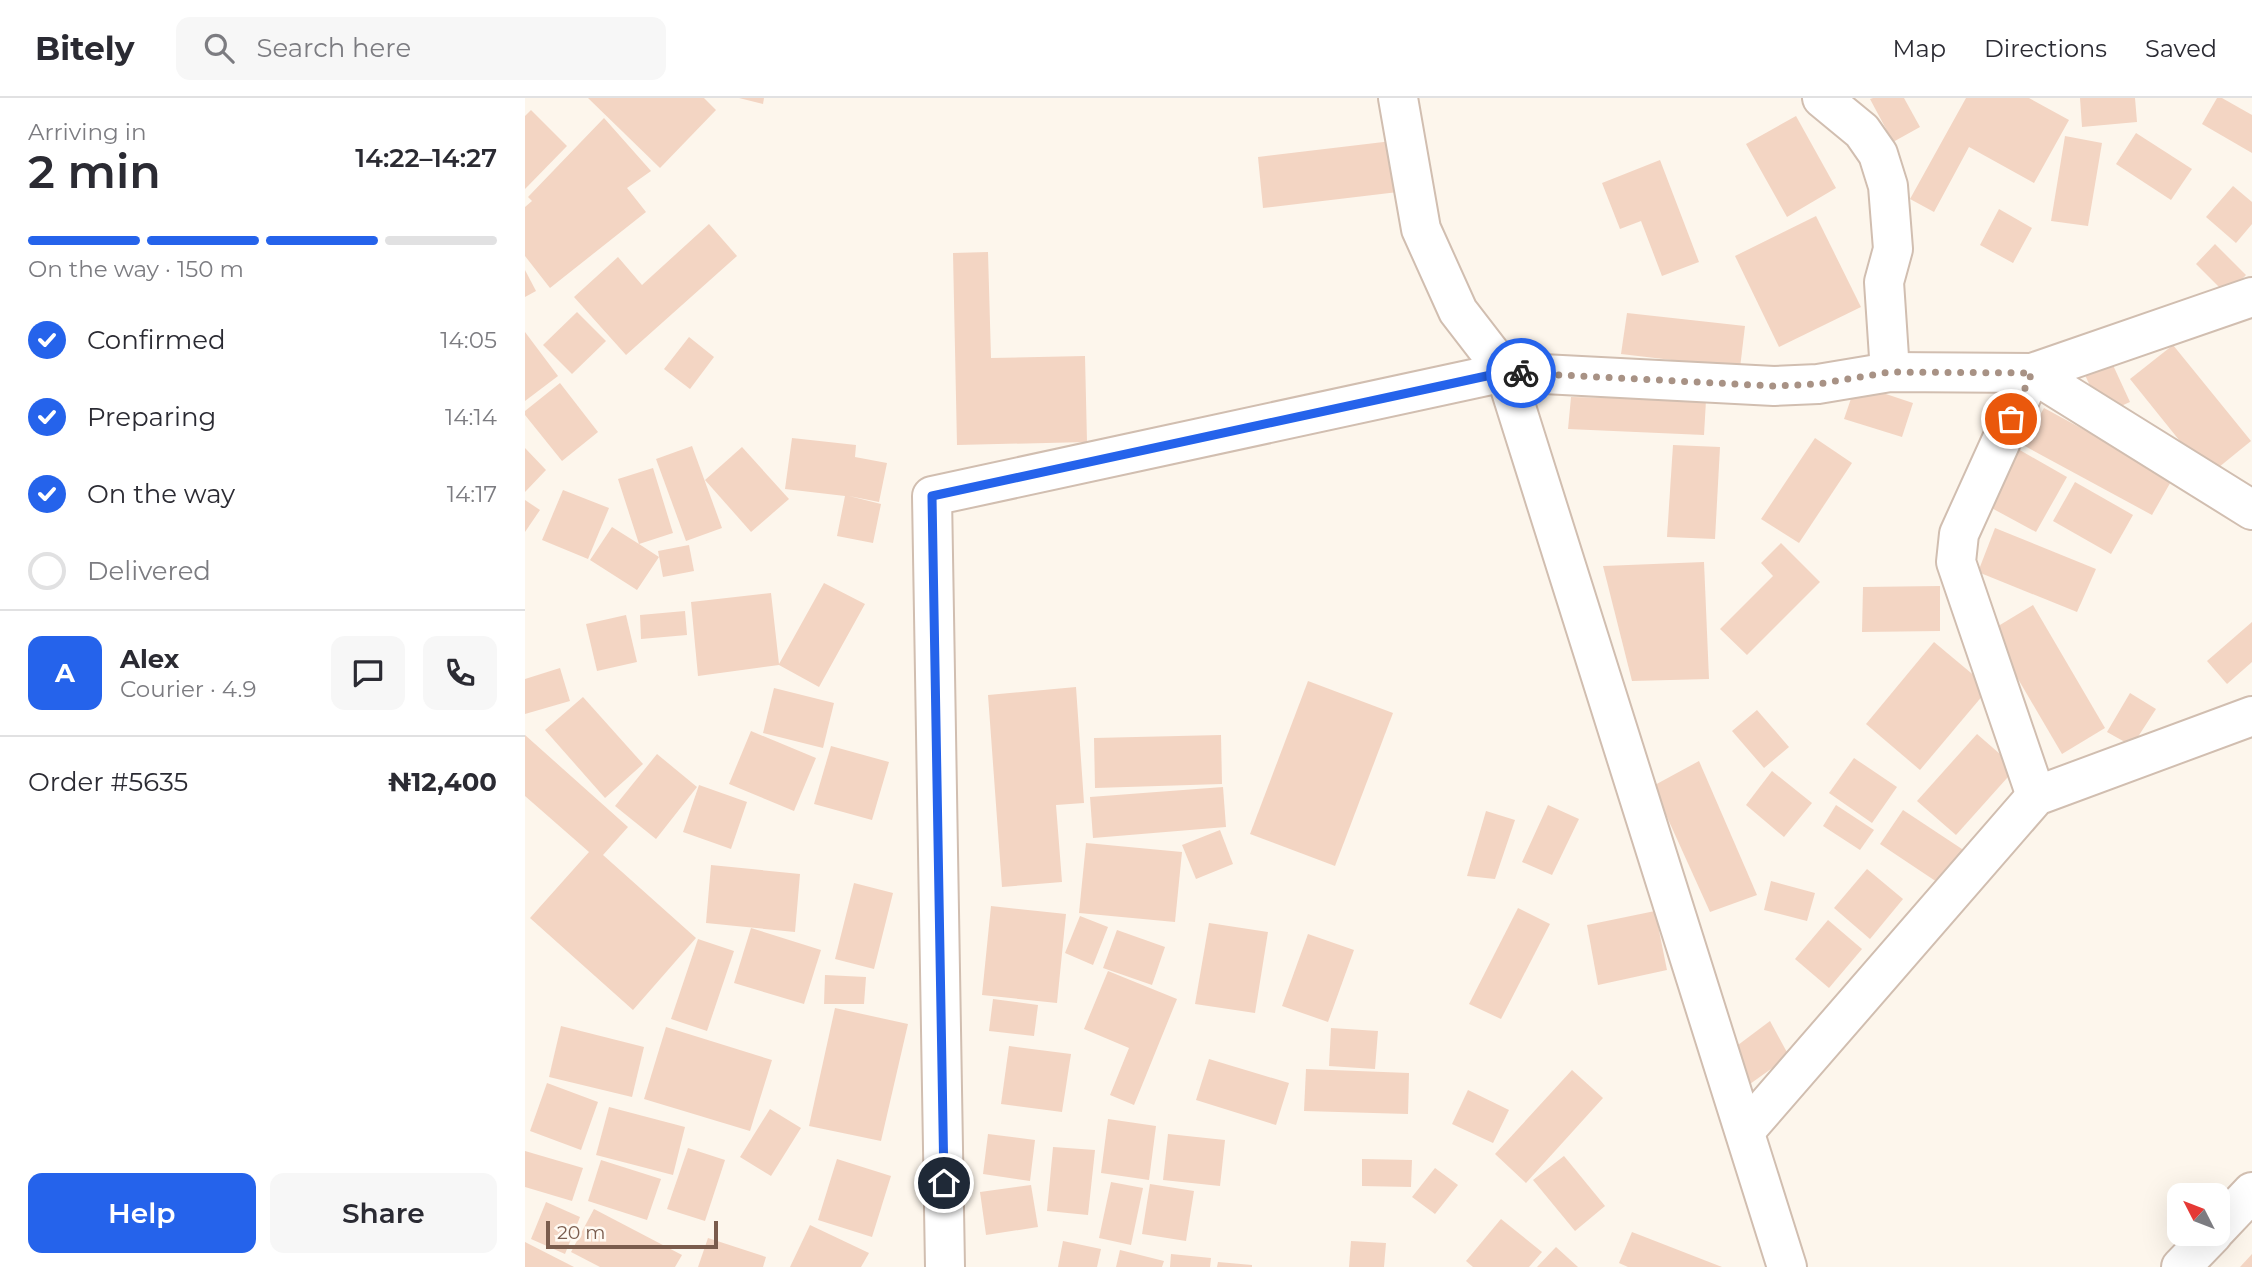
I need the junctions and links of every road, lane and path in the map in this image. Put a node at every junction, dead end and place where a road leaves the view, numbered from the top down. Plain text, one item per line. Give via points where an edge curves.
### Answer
1 (1398, 98) edge
2 (1822, 98) edge
3 (2252, 297) edge
4 (1505, 372) junction
5 (1890, 372) junction
6 (2032, 373) junction
7 (2252, 510) edge
8 (2252, 716) edge
9 (2036, 796) junction
10 (1745, 1131) junction
11 (2252, 1192) edge
12 (2230, 1215) edge
13 (2201, 1246) edge
14 (945, 1267) edge
15 (1787, 1267) edge
16 (2181, 1267) edge

1 - 4 street via 1421,229 1458,312
2 - 5 street via 1862,131 1878,154 1888,186 1893,249 1884,282
3 - 6 street
4 - 5 street via 1774,386
4 - 10 street
4 - 14 street via 932,496
5 - 6 street
6 - 7 street
6 - 9 street via 1959,534 1956,562
8 - 9 street
9 - 10 street
10 - 15 street
11 - 12 street
13 - 16 street

